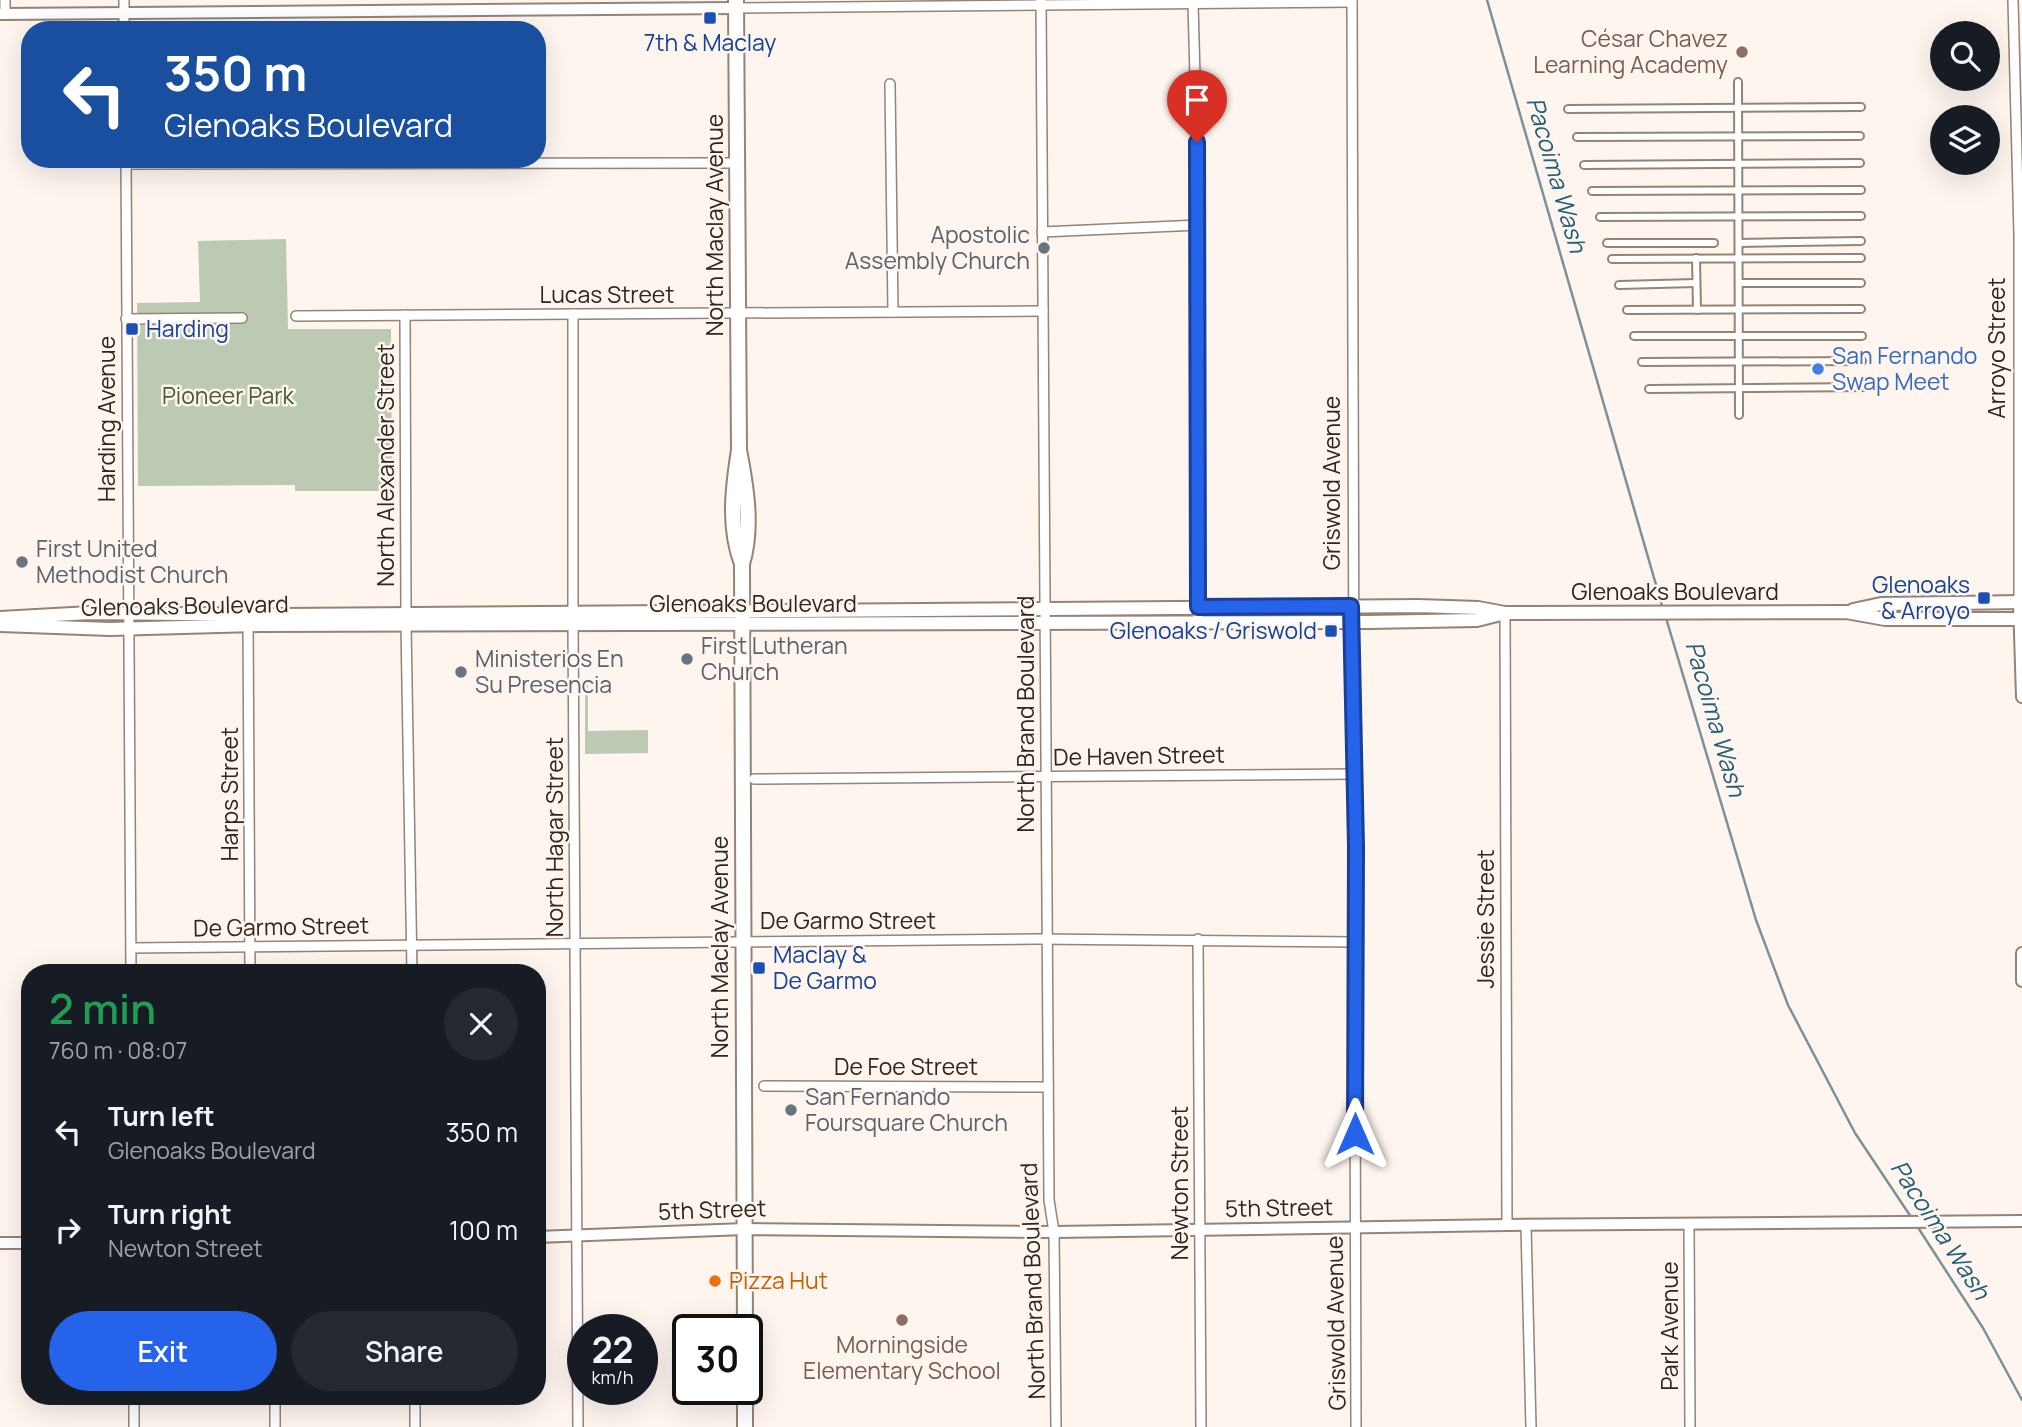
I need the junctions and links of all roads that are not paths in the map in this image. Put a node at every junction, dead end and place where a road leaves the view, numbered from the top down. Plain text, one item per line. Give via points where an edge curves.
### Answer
1 (5, 0) edge
2 (124, 0) edge
3 (2013, 0) edge
4 (1210, 1) edge
5 (1352, 1) edge
6 (1041, 2) edge
7 (923, 3) edge
8 (1193, 3) junction
9 (736, 4) edge
10 (124, 13) junction
11 (3, 14) edge
12 (124, 21) edge
13 (1738, 82) dead end
14 (890, 84) dead end
15 (1861, 107) dead end
16 (1738, 108) junction
17 (1568, 109) dead end
18 (1738, 136) junction
19 (1860, 136) dead end
20 (1577, 137) dead end
21 (546, 163) edge
22 (737, 163) junction
23 (1860, 163) dead end
24 (1738, 164) junction
25 (1584, 165) dead end
26 (126, 168) edge
27 (1738, 190) junction
28 (1861, 190) dead end
29 (1592, 191) dead end
30 (1739, 216) junction
31 (1861, 216) dead end
32 (1600, 217) dead end
33 (1199, 225) junction
34 (1042, 232) junction
35 (1861, 241) dead end
36 (1607, 243) dead end
37 (1714, 243) dead end
38 (1739, 243) junction
39 (1696, 258) junction
40 (1739, 258) junction
41 (1861, 258) dead end
42 (1612, 259) dead end
43 (1696, 283) junction
44 (1739, 284) junction
45 (1861, 284) dead end
46 (1619, 285) dead end
47 (1861, 309) dead end
48 (1627, 310) dead end
49 (1697, 310) junction
50 (1739, 310) junction
51 (1043, 311) junction
52 (894, 312) junction
53 (738, 313) junction
54 (573, 314) junction
55 (296, 316) dead end
56 (405, 316) junction
57 (242, 318) dead end
58 (126, 319) junction
59 (1634, 336) dead end
60 (1739, 336) junction
61 (1862, 336) dead end
62 (1739, 361) junction
63 (1862, 361) dead end
64 (1642, 362) dead end
65 (1869, 387) dead end
66 (1649, 388) dead end
67 (1739, 388) junction
68 (1739, 415) dead end
69 (2020, 468) edge
70 (2020, 602) edge
71 (1351, 606) junction
72 (1198, 607) junction
73 (1045, 608) junction
74 (742, 610) junction
75 (1846, 612) junction
76 (129, 613) junction
77 (1505, 613) junction
78 (0, 618) edge
79 (573, 618) junction
80 (406, 619) junction
81 (2020, 619) edge
82 (248, 620) junction
83 (1352, 622) junction
84 (1198, 623) junction
85 (1045, 624) junction
86 (0, 625) edge
87 (741, 626) junction
88 (129, 629) junction
89 (2022, 697) edge
90 (1355, 774) junction
91 (1046, 777) junction
92 (754, 779) dead end
93 (1198, 939) junction
94 (1047, 940) junction
95 (743, 941) junction
96 (1356, 942) junction
97 (575, 943) junction
98 (412, 944) junction
99 (250, 947) junction
100 (131, 948) junction
101 (2022, 953) edge
102 (131, 964) edge
103 (250, 964) edge
104 (412, 964) edge
105 (2022, 981) edge
106 (764, 1086) dead end
107 (1048, 1087) junction
108 (2022, 1221) edge
109 (1689, 1224) junction
110 (1507, 1225) junction
111 (1526, 1226) junction
112 (1354, 1227) junction
113 (745, 1229) junction
114 (1200, 1231) junction
115 (1054, 1232) junction
116 (546, 1237) edge
117 (577, 1237) junction
118 (0, 1243) edge
119 (21, 1243) edge
120 (745, 1314) edge
121 (134, 1405) edge
122 (275, 1405) edge
123 (415, 1405) edge
124 (745, 1405) edge
125 (746, 1426) edge
126 (134, 1427) edge
127 (275, 1427) edge
128 (415, 1427) edge
129 (578, 1427) edge
130 (1056, 1427) edge
131 (1200, 1427) edge
132 (1356, 1427) edge
133 (1531, 1427) edge
134 (1690, 1427) edge

1 - 11 street
2 - 10 street
3 - 69 street, Arroyo Street
4 - 5 street
4 - 8 street
5 - 71 street, Griswold Avenue
6 - 7 street
6 - 8 street
6 - 34 street, North Brand Boulevard
7 - 9 street
8 - 33 street
9 - 10 street
9 - 22 main road, North Maclay Avenue
10 - 11 street
10 - 12 street
13 - 16 street
14 - 52 street
15 - 16 street
16 - 17 street
16 - 18 street
18 - 19 street
18 - 20 street
18 - 24 street
21 - 22 street
22 - 53 main road, North Maclay Avenue
23 - 24 street
24 - 25 street
24 - 27 street
26 - 58 street, Harding Avenue
27 - 28 street
27 - 29 street
27 - 30 street
30 - 31 street
30 - 32 street
30 - 38 street
33 - 34 street
33 - 72 street
34 - 51 street, North Brand Boulevard
35 - 38 street
36 - 37 street
38 - 40 street
39 - 40 street
39 - 42 street
39 - 43 street
40 - 41 street
40 - 44 street
43 - 46 street
43 - 49 street
44 - 45 street
44 - 50 street
47 - 50 street
48 - 49 street
49 - 50 street
50 - 60 street
51 - 52 street, Lucas Street
51 - 73 street, North Brand Boulevard
52 - 53 street, Lucas Street
53 - 54 street, Lucas Street
53 - 74 main road, North Maclay Avenue via 739,450 733,489
54 - 56 street, Lucas Street
54 - 79 street, North Hagar Street
55 - 56 street, Lucas Street
56 - 80 street, North Alexander Street
57 - 58 street
58 - 76 street, Harding Avenue
59 - 60 street
60 - 61 street
60 - 62 street
62 - 63 street
62 - 64 street
62 - 67 street
65 - 67 street
66 - 67 street
67 - 68 street
69 - 70 street, Arroyo Street
70 - 75 main road, Glenoaks Boulevard via 1881,604
70 - 81 street, Arroyo Street
71 - 72 main road, Glenoaks Boulevard
71 - 77 main road, Glenoaks Boulevard via 1478,608
71 - 83 street, Griswold Avenue
72 - 73 main road, Glenoaks Boulevard
72 - 84 street
73 - 74 main road, Glenoaks Boulevard
73 - 85 street, North Brand Boulevard
74 - 79 main road, Glenoaks Boulevard
74 - 87 main road, North Maclay Avenue
75 - 77 main road, Glenoaks Boulevard
75 - 81 main road, Glenoaks Boulevard via 1885,619
76 - 78 main road, Glenoaks Boulevard
76 - 82 main road, Glenoaks Boulevard
76 - 88 street, Harding Avenue
77 - 83 main road, Glenoaks Boulevard via 1477,620
77 - 110 street, Jessie Street
79 - 80 main road, Glenoaks Boulevard
79 - 87 main road, Glenoaks Boulevard
79 - 97 street, North Hagar Street
80 - 82 main road, Glenoaks Boulevard
80 - 98 street, North Alexander Street
81 - 89 street, Arroyo Street
82 - 88 main road, Glenoaks Boulevard
82 - 99 street, Harps Street
83 - 84 main road, Glenoaks Boulevard
83 - 90 street, Griswold Avenue
84 - 85 main road, Glenoaks Boulevard
85 - 87 main road, Glenoaks Boulevard
85 - 91 street, North Brand Boulevard
86 - 88 main road, Glenoaks Boulevard
87 - 95 main road, North Maclay Avenue
88 - 100 street, Harding Avenue
90 - 91 street, De Haven Street
90 - 96 street, Griswold Avenue
91 - 92 street, De Haven Street
91 - 94 street, North Brand Boulevard
93 - 94 street, De Garmo Street
93 - 96 street, De Garmo Street
93 - 114 street, Newton Street
94 - 95 street, De Garmo Street
94 - 107 street, North Brand Boulevard
95 - 97 street, De Garmo Street
95 - 113 main road, North Maclay Avenue
96 - 112 street, Griswold Avenue
97 - 98 street, De Garmo Street
97 - 117 street, North Hagar Street
98 - 99 street, De Garmo Street
98 - 104 street, North Alexander Street
99 - 100 street, De Garmo Street
99 - 103 street, Harps Street
100 - 102 street, Harding Avenue
101 - 105 street
106 - 107 street, De Foe Street
107 - 115 street, North Brand Boulevard via 1049,1200
108 - 109 street, 5th Street
109 - 111 street, 5th Street
109 - 134 street, Park Avenue
110 - 111 street, 5th Street
110 - 112 street, 5th Street
111 - 133 street
112 - 114 street, 5th Street
112 - 132 street, Griswold Avenue
113 - 115 street, 5th Street
113 - 117 street, 5th Street
113 - 120 main road, North Maclay Avenue
114 - 115 street, 5th Street
114 - 131 street, Newton Street
115 - 130 street, North Brand Boulevard
116 - 117 street, 5th Street
117 - 129 street, North Hagar Street
118 - 119 street
121 - 126 street
122 - 127 street
123 - 128 street
124 - 125 main road

